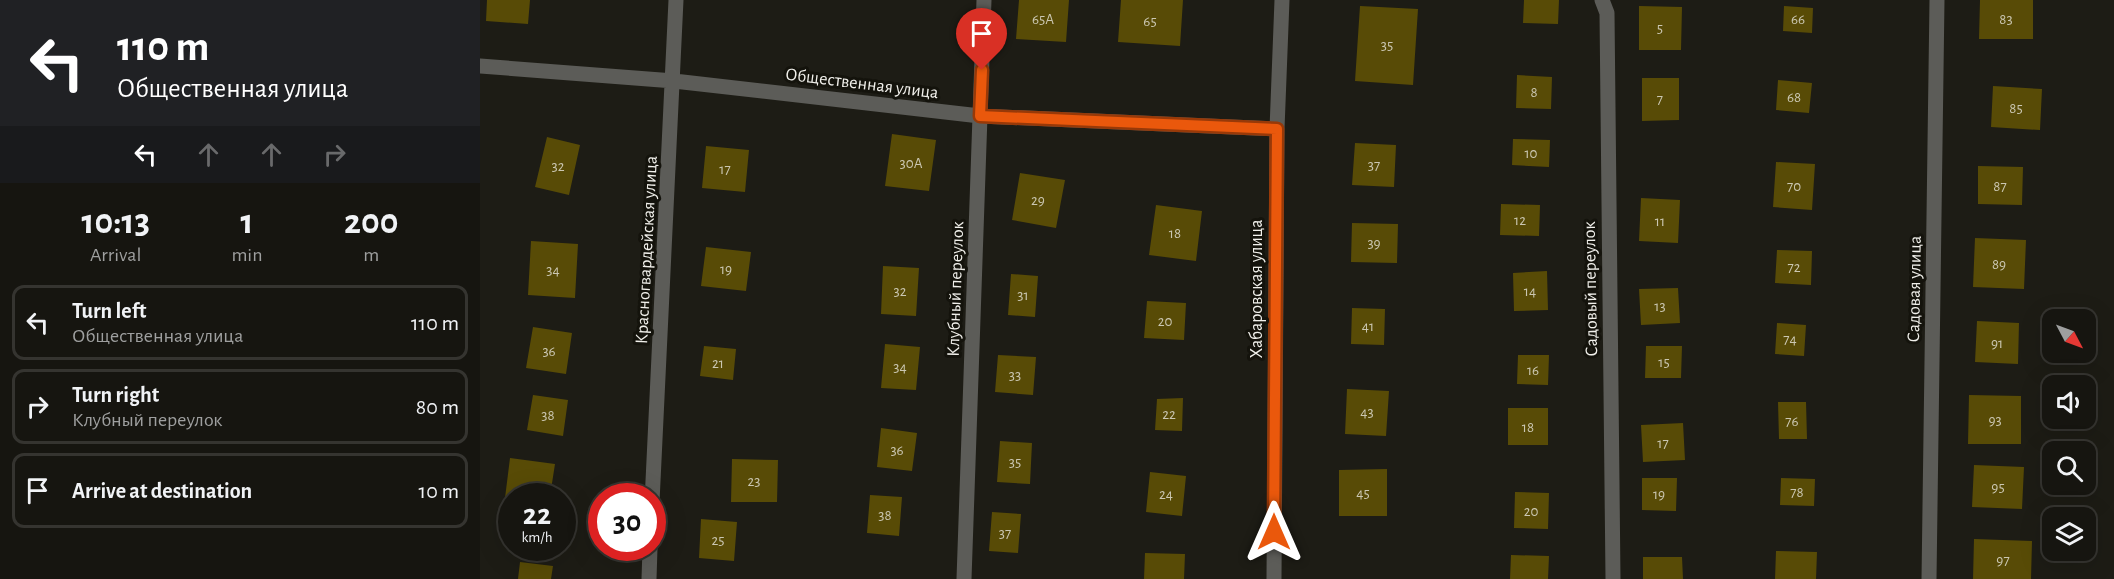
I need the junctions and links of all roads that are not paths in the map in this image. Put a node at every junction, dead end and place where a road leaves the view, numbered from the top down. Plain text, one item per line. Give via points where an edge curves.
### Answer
1 (676, 0) edge
2 (984, 0) edge
3 (1282, 0) edge
4 (1602, 0) edge
5 (1937, 0) edge
6 (480, 66) edge
7 (674, 81) junction
8 (980, 116) junction
9 (1277, 129) junction
10 (653, 483) edge
11 (650, 561) edge
12 (649, 579) edge
13 (964, 579) edge
14 (1274, 579) edge
15 (1613, 579) edge
16 (1929, 579) edge

1 - 7 street, Красногвардейская улица
2 - 8 street, Клубный переулок
3 - 9 street, Хабаровская улица
4 - 15 street, Садовый переулок via 1607,13
5 - 16 street, Садовая улица
6 - 7 street, Общественная улица
7 - 8 street, Общественная улица
7 - 10 street, Красногвардейская улица
8 - 9 street, Общественная улица
8 - 13 street, Клубный переулок
9 - 14 street, Хабаровская улица
11 - 12 street

